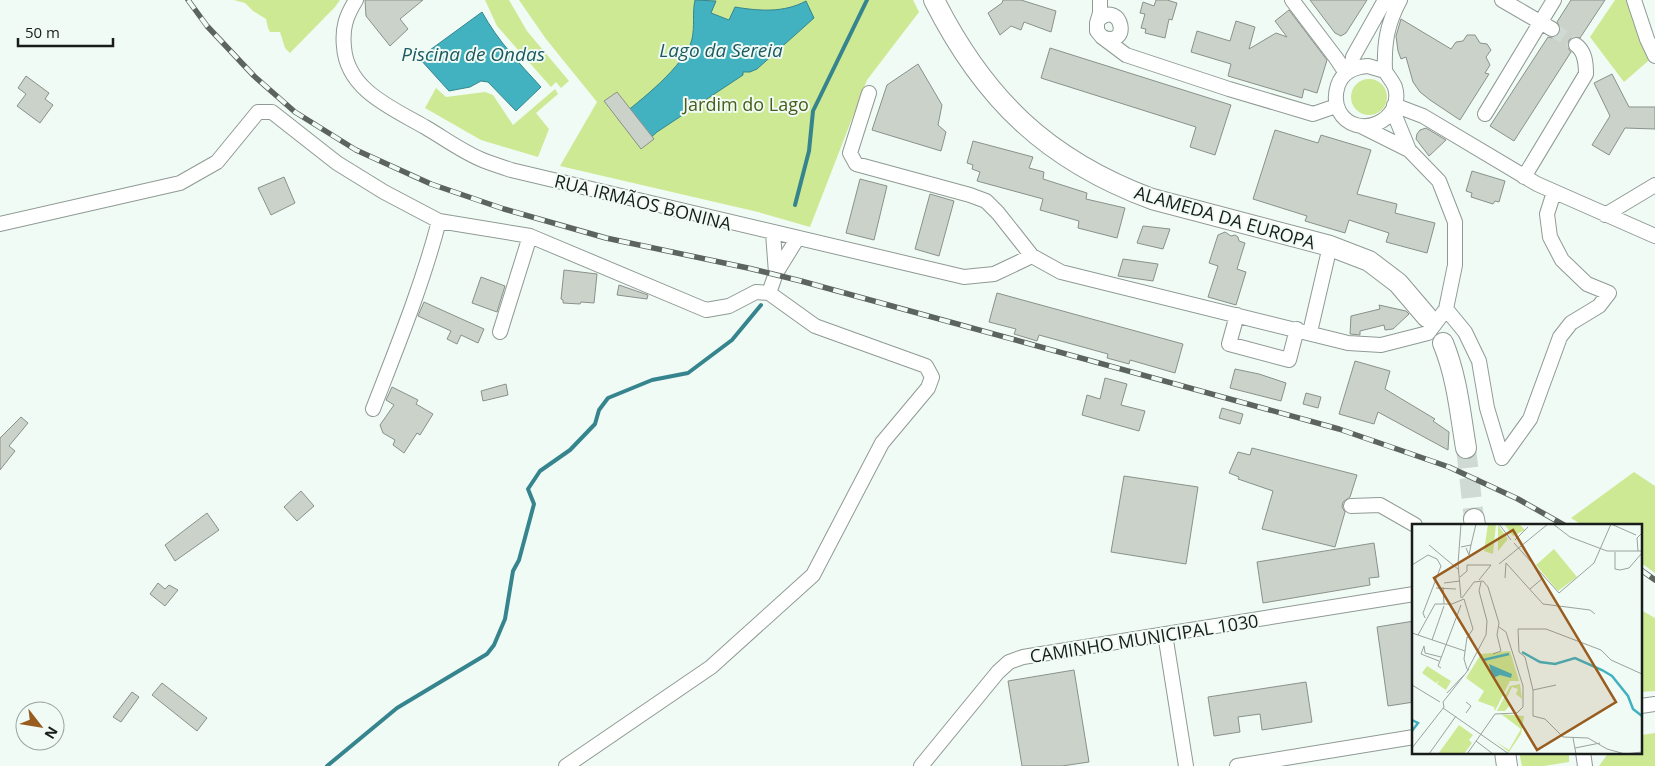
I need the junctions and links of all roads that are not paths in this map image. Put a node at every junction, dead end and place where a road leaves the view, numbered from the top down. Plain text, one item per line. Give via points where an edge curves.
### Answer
1 (356, 0) edge
2 (934, 0) edge
3 (1100, 0) edge
4 (1108, 0) edge
5 (1292, 0) edge
6 (1385, 0) edge
7 (1400, 0) edge
8 (1502, 0) edge
9 (1554, 0) edge
10 (1634, 0) edge
11 (1099, 19) junction
12 (1119, 24) junction
13 (1546, 26) junction
14 (1102, 37) junction
15 (1576, 45) tunnel mouth
16 (1655, 56) edge
17 (1139, 60) junction
18 (1385, 71) junction
19 (1348, 72) junction
20 (1395, 88) junction
21 (869, 93) dead end
22 (1336, 106) junction
23 (1394, 108) junction
24 (1485, 114) dead end
25 (1423, 116) junction
26 (1363, 127) junction
27 (1409, 150) junction
28 (1524, 177) junction
29 (1655, 185) edge
30 (1554, 192) junction
31 (1605, 215) junction
32 (440, 221) junction
33 (0, 224) edge
34 (774, 233) junction
35 (530, 236) junction
36 (1655, 236) edge
37 (797, 239) junction
38 (1330, 246) junction
39 (1032, 256) junction
40 (776, 273) junction
41 (770, 293) junction
42 (1446, 310) junction
43 (1237, 315) junction
44 (1427, 317) dead end
45 (1304, 331) junction
46 (500, 332) dead end
47 (1443, 343) dead end
48 (373, 409) dead end
49 (1466, 448) tunnel mouth
50 (1351, 506) dead end
51 (1413, 524) edge
52 (1412, 594) edge
53 (1165, 634) junction
54 (1655, 704) edge
55 (1642, 706) edge
56 (1412, 737) edge
57 (566, 766) edge
58 (921, 766) edge
59 (1186, 766) edge
60 (1237, 766) edge

1 - 34 street, RUA IRMÃOS BONINA via 342,33 348,68 358,83 379,101 484,161
2 - 38 main road, ALAMEDA DA EUROPA via 964,53 988,86 1029,130 1068,159 1152,199
3 - 11 street
4 - 12 street
5 - 19 street
6 - 19 street
7 - 18 street via 1391,17 1386,39
8 - 13 street
9 - 13 street
10 - 16 street
11 - 12 street via 1106,14
11 - 14 street via 1097,31
12 - 14 street via 1113,38
12 - 17 street via 1125,45
13 - 24 street
14 - 17 street via 1118,50
15 - 28 street via 1581,48 1586,62 1586,74
17 - 22 street via 1313,114
18 - 19 street via 1368,66
18 - 20 street
19 - 22 street via 1338,82
20 - 23 street
20 - 25 street
21 - 39 street via 850,153 856,164 986,201
22 - 26 street via 1351,124
23 - 25 street
23 - 26 street via 1385,120
23 - 27 street
25 - 28 street
26 - 27 street
27 - 42 street via 1439,181 1455,222 1455,265
28 - 30 street
29 - 31 street
30 - 31 street
30 - 42 street via 1548,222 1550,237 1562,260 1587,284 1609,293 1599,306 1571,323 1560,337 1530,419 1502,458 1487,408 1479,361 1466,332
31 - 36 street
32 - 33 street via 384,192 337,162 272,112 258,112 217,162 180,183
32 - 35 street
32 - 48 street via 424,276
34 - 37 street, RUA IRMÃOS BONINA
34 - 40 street
35 - 41 street via 706,310 729,306 756,292
35 - 46 street
37 - 39 street, RUA IRMÃOS BONINA via 964,277 994,274
37 - 40 street
38 - 44 main road, ALAMEDA DA EUROPA via 1369,261 1398,283
38 - 45 street
39 - 43 street via 1061,272
40 - 41 street
41 - 57 street via 815,326 926,366 932,377 928,388 882,443 813,575 711,668
42 - 45 street via 1428,333 1381,345 1348,343
43 - 45 street
43 - 45 street via 1229,344 1289,360
47 - 49 main road via 1452,365
50 - 51 street via 1380,506
52 - 53 street, CAMINHO MUNICIPAL 1030
53 - 58 street, CAMINHO MUNICIPAL 1030 via 1009,662
53 - 59 street
54 - 55 street
56 - 60 street

